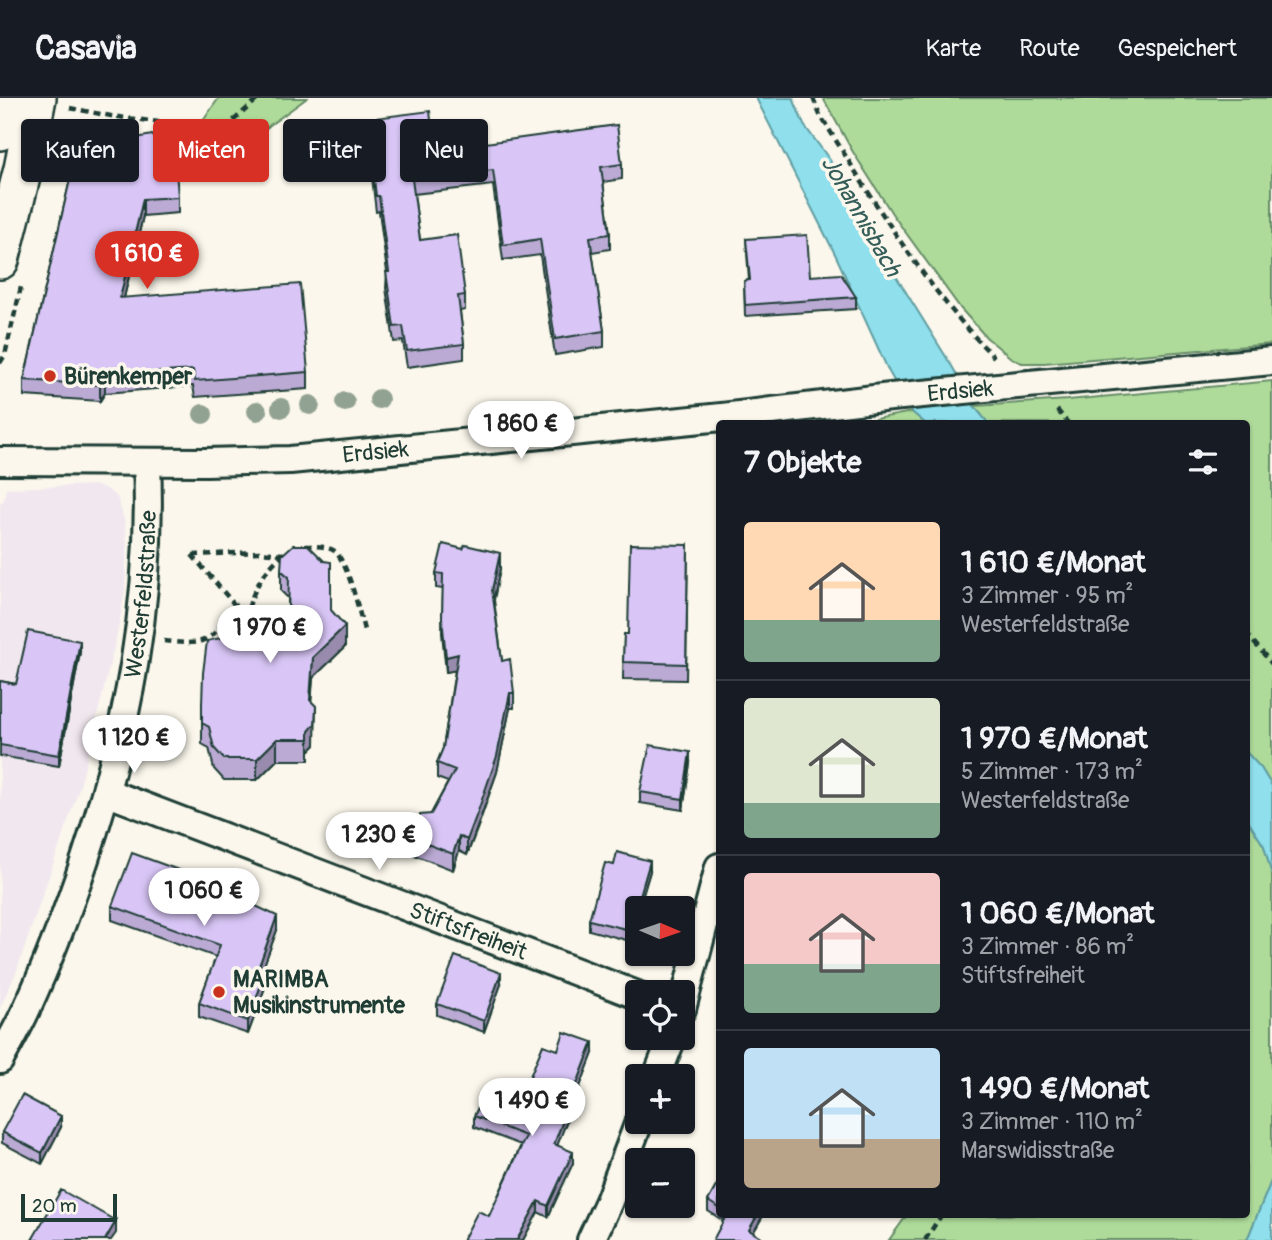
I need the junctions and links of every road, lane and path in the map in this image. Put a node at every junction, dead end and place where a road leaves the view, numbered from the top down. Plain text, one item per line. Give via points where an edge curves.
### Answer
1 (9, 98) edge
2 (259, 98) edge
3 (813, 98) edge
4 (49, 102) edge
5 (0, 131) edge
6 (0, 260) edge
7 (1272, 361) edge
8 (1030, 384) junction
9 (723, 420) edge
10 (716, 421) edge
11 (0, 461) edge
12 (147, 462) junction
13 (301, 547) edge
14 (291, 548) edge
15 (283, 554) junction
16 (246, 621) junction
17 (245, 630) edge
18 (365, 634) dead end
19 (139, 638) junction
20 (1250, 638) edge
21 (1272, 664) edge
22 (106, 792) junction
23 (716, 879) edge
24 (690, 980) edge
25 (625, 990) edge
26 (0, 1060) edge
27 (634, 1134) edge
28 (939, 1218) edge
29 (591, 1240) edge
30 (925, 1240) edge

1 - 5 main road
2 - 4 path via 225,128 213,129 111,116
3 - 8 path via 891,228 932,285 973,336
4 - 6 main road via 23,169
7 - 8 street, Erdsiek
8 - 9 street, Erdsiek
10 - 12 street, Erdsiek via 290,460
11 - 12 street
12 - 19 street, Westerfeldstraße via 148,538
13 - 18 path via 333,550 344,564
14 - 15 path
15 - 16 path via 252,594
15 - 16 path via 192,555
16 - 17 path
16 - 19 path via 223,622 207,640 196,643
19 - 22 street, Westerfeldstraße
20 - 21 path
22 - 25 street, Stiftsfreiheit
22 - 26 street, Westerfeldstraße via 48,958
23 - 24 street
27 - 29 street
28 - 30 path

